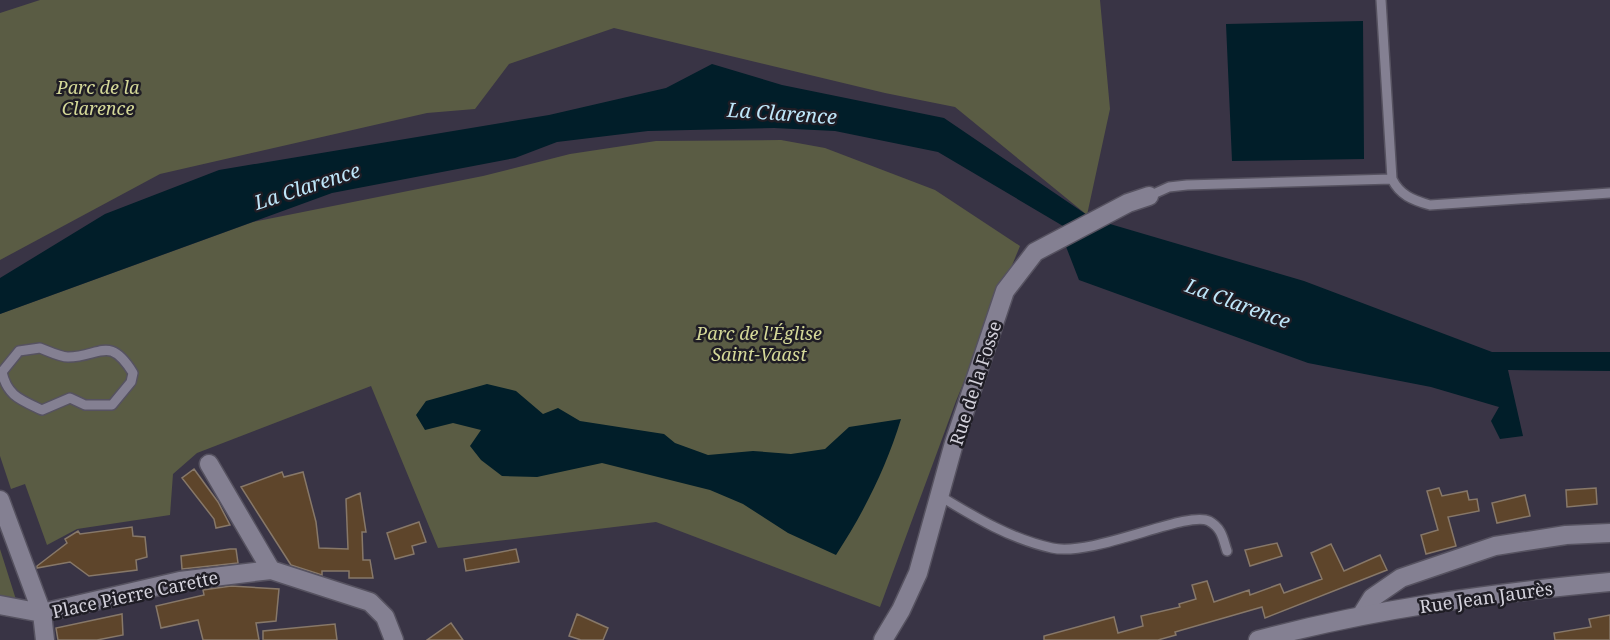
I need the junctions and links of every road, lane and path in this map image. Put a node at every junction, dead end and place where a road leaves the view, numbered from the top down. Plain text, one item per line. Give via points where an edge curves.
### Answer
1 (1381, 0) edge
2 (1392, 178) junction
3 (1610, 193) edge
4 (1149, 196) joint
5 (1, 372) edge
6 (209, 464) dead end
7 (940, 496) junction
8 (0, 500) edge
9 (1610, 533) edge
10 (1227, 551) dead end
11 (271, 570) junction
12 (1610, 582) edge
13 (0, 605) edge
14 (42, 613) junction
15 (1362, 614) junction
16 (45, 640) edge
17 (394, 640) edge
18 (884, 640) edge
19 (1258, 640) edge

1 - 2 lane
2 - 3 lane via 1397,189 1411,200 1430,205
2 - 4 lane via 1187,185 1169,187
4 - 7 street, Rue de la Fosse via 1035,252 1005,291
5 - 5 lane via 19,351 40,348 67,357 103,348 124,358 133,373 131,382 111,405 85,405 70,398 42,410 19,399 5,386
6 - 11 street
7 - 10 lane via 997,530 1054,549 1101,546 1187,520 1208,520 1221,530
7 - 18 street, Rue de la Fosse via 918,573
8 - 14 street
9 - 15 street, Rue Jean Jaurès via 1495,546 1401,578 1372,598
11 - 14 street, Place Pierre Carette via 180,581
11 - 17 street via 370,602 385,617
12 - 15 street, Rue Jean Jaurès via 1531,589
13 - 14 street, Place Pierre Carette
14 - 16 street
15 - 19 street, Rue Jean Jaurès

